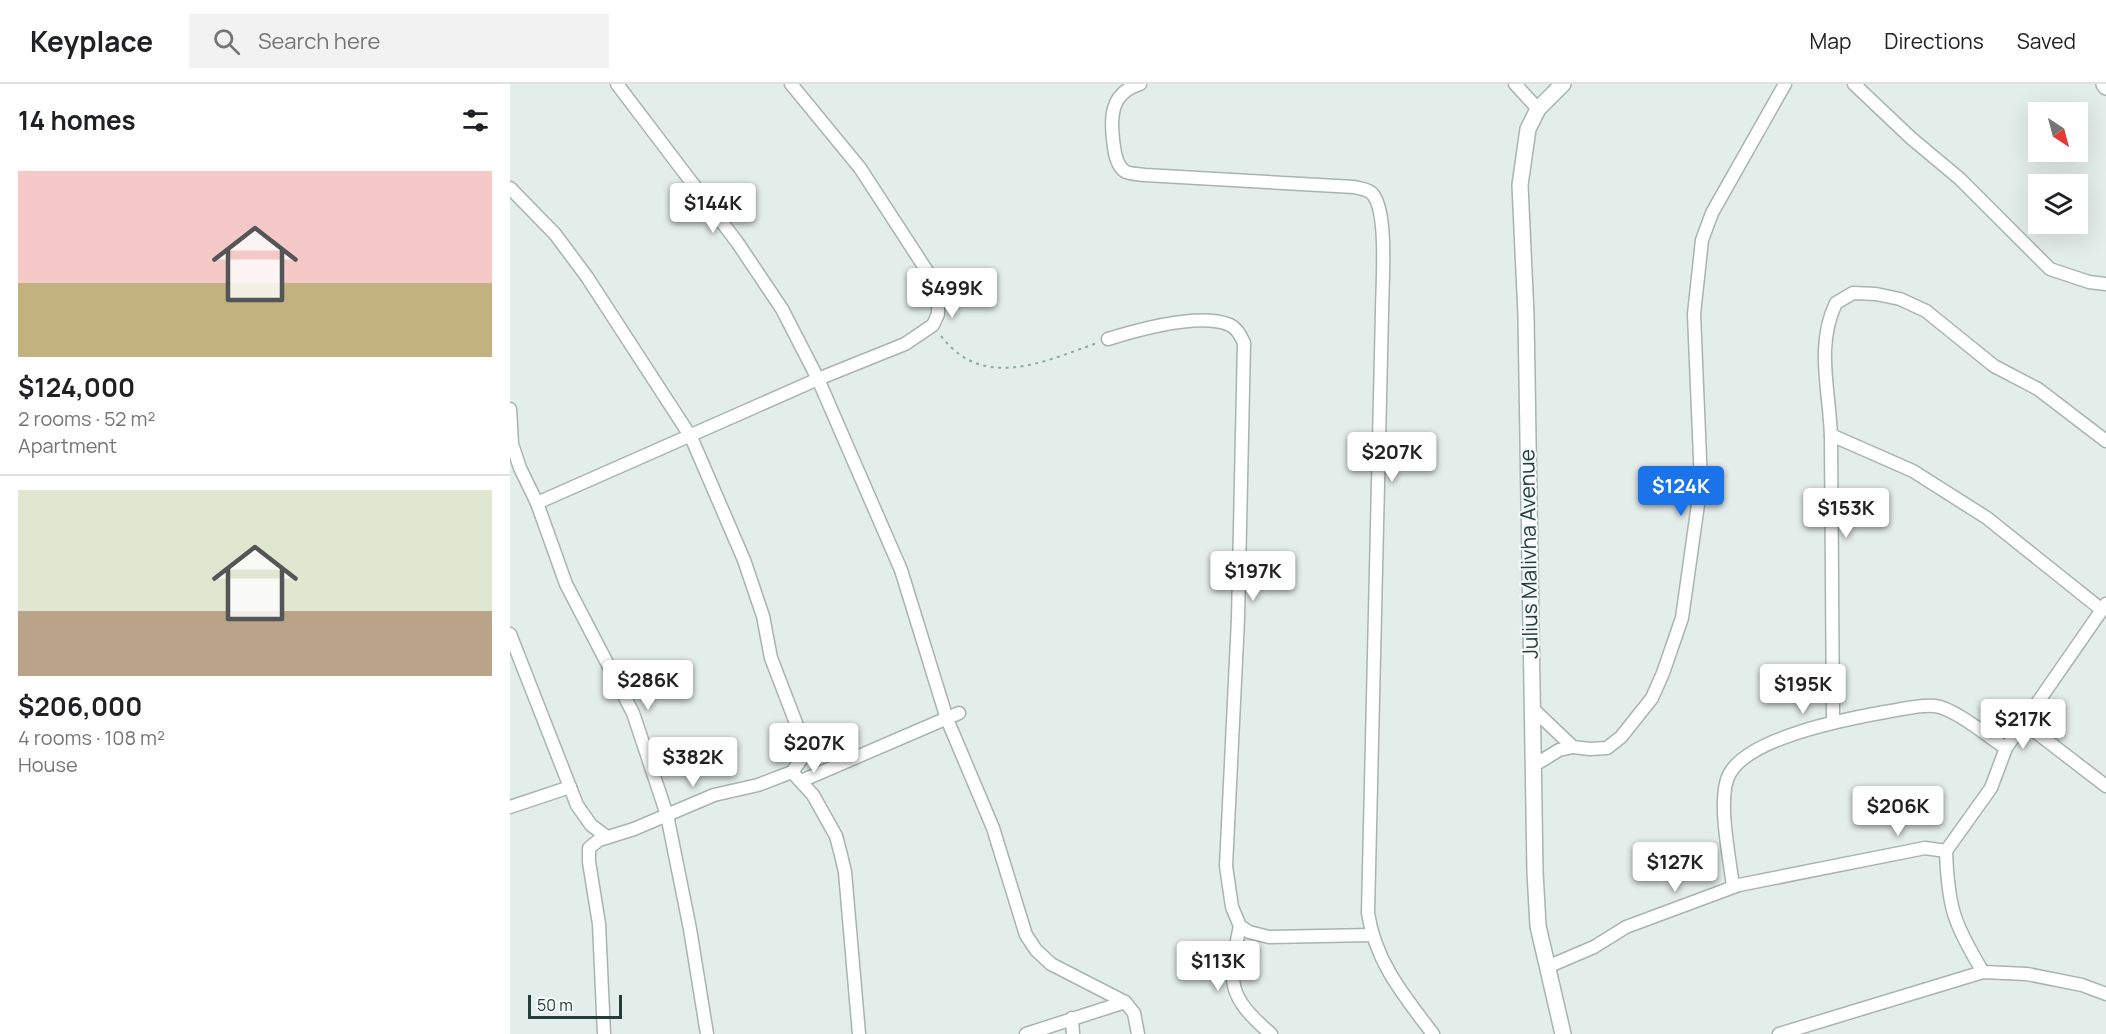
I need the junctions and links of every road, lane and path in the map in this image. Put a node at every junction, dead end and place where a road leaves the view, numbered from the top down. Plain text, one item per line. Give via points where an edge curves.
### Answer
1 (617, 84) edge
2 (791, 84) edge
3 (1140, 84) edge
4 (1515, 84) edge
5 (1563, 84) edge
6 (1785, 84) edge
7 (1854, 84) edge
8 (1538, 109) junction
9 (510, 188) edge
10 (2106, 284) edge
11 (933, 325) junction
12 (1108, 339) joint
13 (818, 379) junction
14 (510, 409) edge
15 (1831, 435) junction
16 (691, 437) junction
17 (2106, 441) edge
18 (537, 503) junction
19 (2104, 607) edge
20 (510, 634) edge
21 (1532, 708) junction
22 (959, 713) dead end
23 (947, 719) junction
24 (1833, 722) junction
25 (2024, 723) junction
26 (1573, 747) junction
27 (2006, 748) junction
28 (1533, 766) junction
29 (796, 777) junction
30 (2106, 786) edge
31 (570, 787) junction
32 (510, 807) edge
33 (667, 815) junction
34 (607, 837) junction
35 (1946, 851) junction
36 (1732, 886) junction
37 (1240, 926) junction
38 (1371, 935) junction
39 (1547, 967) junction
40 (1983, 972) junction
41 (2106, 994) edge
42 (1125, 1002) junction
43 (1072, 1018) junction
44 (604, 1034) edge
45 (707, 1034) edge
46 (859, 1034) edge
47 (1026, 1034) edge
48 (1073, 1034) edge
49 (1138, 1034) edge
50 (1271, 1034) edge
51 (1433, 1034) edge
52 (1563, 1034) edge
53 (1779, 1034) edge

1 - 13 street via 737,242 782,309
2 - 11 street via 860,168 927,271 938,296 938,314
3 - 38 street via 1121,95 1111,117 1115,154 1126,172 1354,187 1374,194 1377,203 1382,267 1368,902
4 - 8 street
5 - 8 street, Julius Malivha Avenue
6 - 26 street via 1712,213 1699,256 1694,314 1701,483 1682,618 1674,644 1652,698 1621,737 1607,748
7 - 10 street via 1960,179 2050,269
8 - 21 street, Julius Malivha Avenue via 1528,129 1520,185 1526,315
9 - 16 street via 555,234 587,278
11 - 12 path via 956,354 967,362 991,368 1050,360
11 - 13 street via 905,344
12 - 37 street via 1190,321 1230,325 1244,343 1238,620 1226,866 1232,907
13 - 16 street
13 - 23 street via 901,570
14 - 18 street via 512,444
15 - 17 street via 1824,359 1826,333 1836,303 1853,293 1900,299 1926,311 1994,366 2038,389
15 - 19 street via 1913,471 1987,518
15 - 24 street
16 - 18 street
16 - 29 street via 744,560 763,616 771,658 801,736
18 - 33 street via 566,584 633,713
19 - 25 street
20 - 31 street
21 - 26 street
21 - 28 street, Julius Malivha Avenue
22 - 23 street
23 - 29 street
23 - 42 street via 993,828 1026,935 1051,964
24 - 27 street via 1936,706
24 - 36 street via 1762,748 1729,774 1724,788
25 - 27 street
25 - 30 street
26 - 28 street via 1559,750
27 - 35 street via 1991,788
28 - 39 street, Julius Malivha Avenue via 1537,904
29 - 33 street via 714,795
29 - 46 street via 813,795 836,836 845,872
31 - 32 street
31 - 34 street via 583,815
33 - 34 street
33 - 45 street
34 - 44 street via 593,843 588,855 599,924
35 - 36 street via 1925,848 1899,852
35 - 40 street via 1950,906 1959,933
36 - 39 street via 1626,927 1594,947
37 - 38 street via 1269,937
37 - 50 street via 1232,963 1232,986 1239,1000
38 - 51 street via 1384,966
39 - 52 street, Julius Malivha Avenue
40 - 41 street via 2027,974
40 - 53 street
42 - 43 street
42 - 49 street via 1134,1013
43 - 47 street
43 - 48 street

